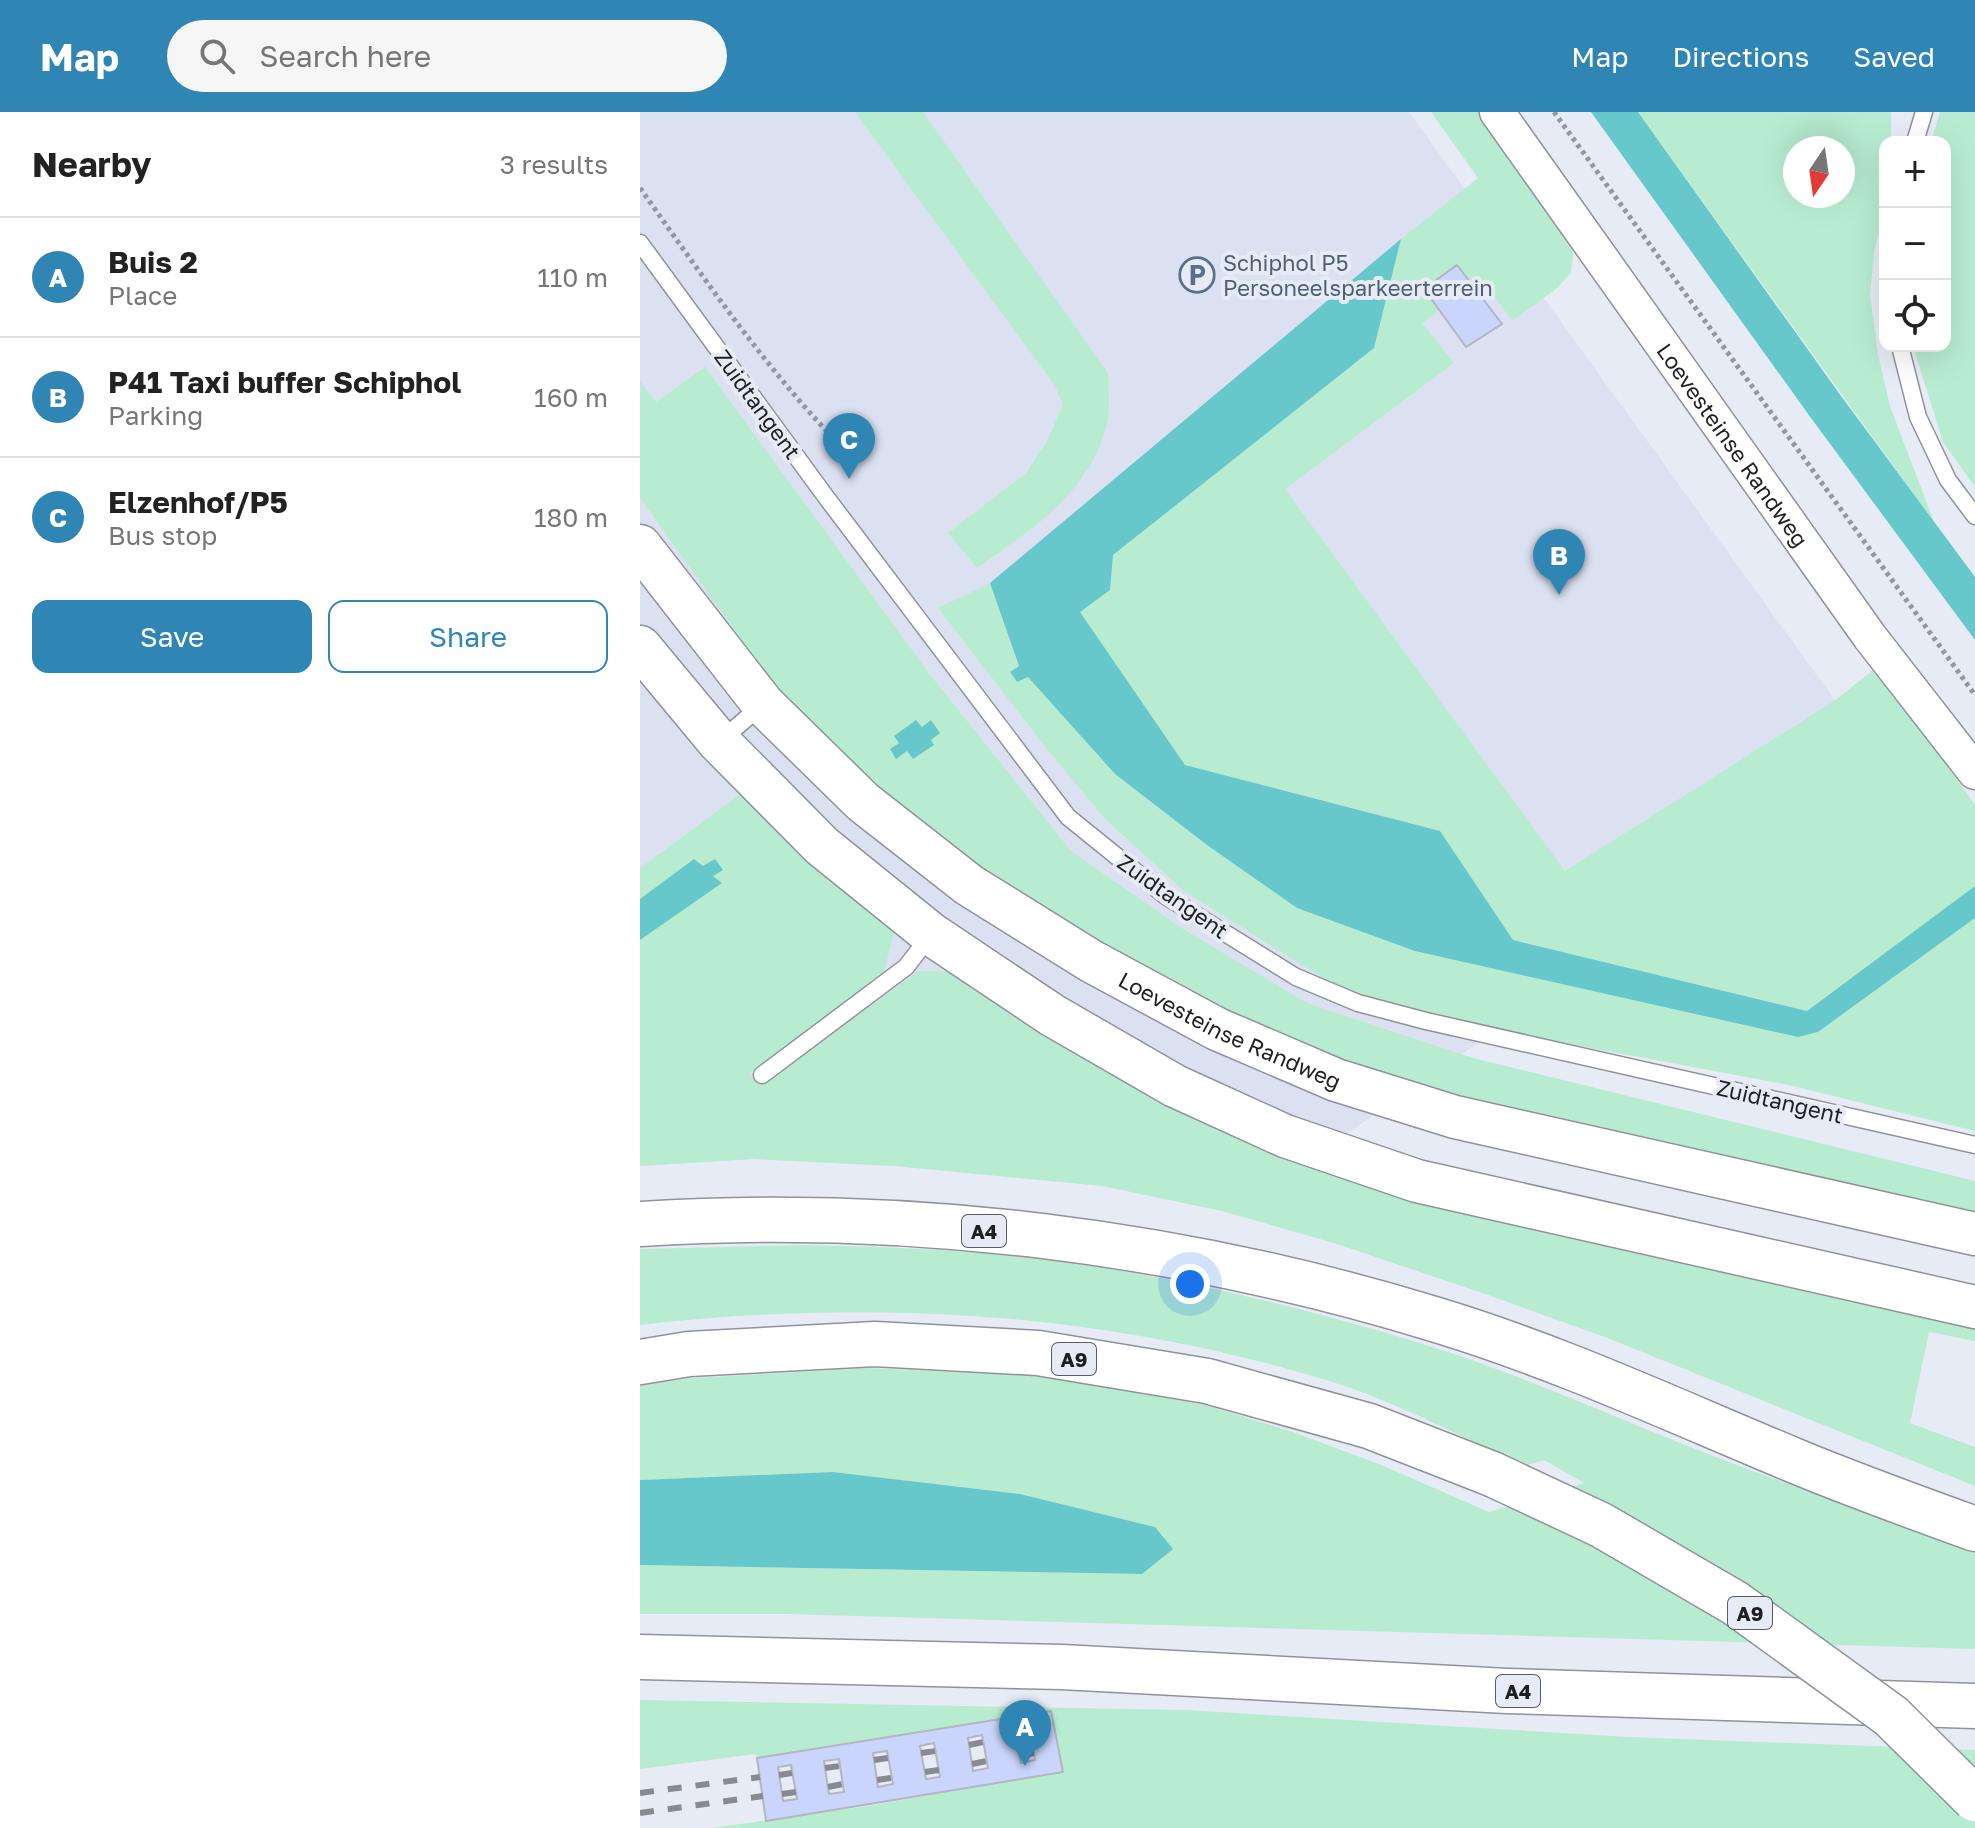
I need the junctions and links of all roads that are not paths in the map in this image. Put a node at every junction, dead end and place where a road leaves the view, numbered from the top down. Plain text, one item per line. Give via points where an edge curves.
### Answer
1 (1497, 112) edge
2 (1924, 112) edge
3 (1917, 136) edge
4 (640, 243) edge
5 (1902, 352) edge
6 (1975, 516) edge
7 (640, 546) edge
8 (640, 647) edge
9 (763, 704) junction
10 (719, 742) junction
11 (1975, 772) edge
12 (931, 934) junction
13 (762, 1075) dead end
14 (1975, 1145) edge
15 (640, 1224) edge
16 (1975, 1234) edge
17 (1975, 1307) edge
18 (640, 1362) edge
19 (1975, 1529) edge
20 (640, 1657) edge
21 (1975, 1706) edge
22 (1975, 1799) edge

1 - 11 street, Loevesteinse Randweg via 1870,637
2 - 3 lane
4 - 14 lane, Zuidtangent via 1068,817 1167,897 1296,977 1358,1003
5 - 6 lane via 1918,417 1948,480
7 - 9 street, Loevesteinse Randweg
8 - 10 street
9 - 10 lane
9 - 16 street, Loevesteinse Randweg via 863,802 969,885 1091,961 1217,1029 1336,1080 1455,1117
10 - 12 street via 822,846
12 - 13 lane via 906,967
12 - 17 street via 1052,1015 1175,1086 1285,1136 1417,1181
15 - 19 highway, A4 via 908,1224 1052,1237 1256,1272 1483,1336
18 - 22 highway, A9, bridge via 689,1354 875,1344 1038,1353 1207,1381 1369,1426 1492,1474 1601,1525 1735,1603 1891,1716
20 - 21 highway, A4 via 1062,1667 1507,1691

